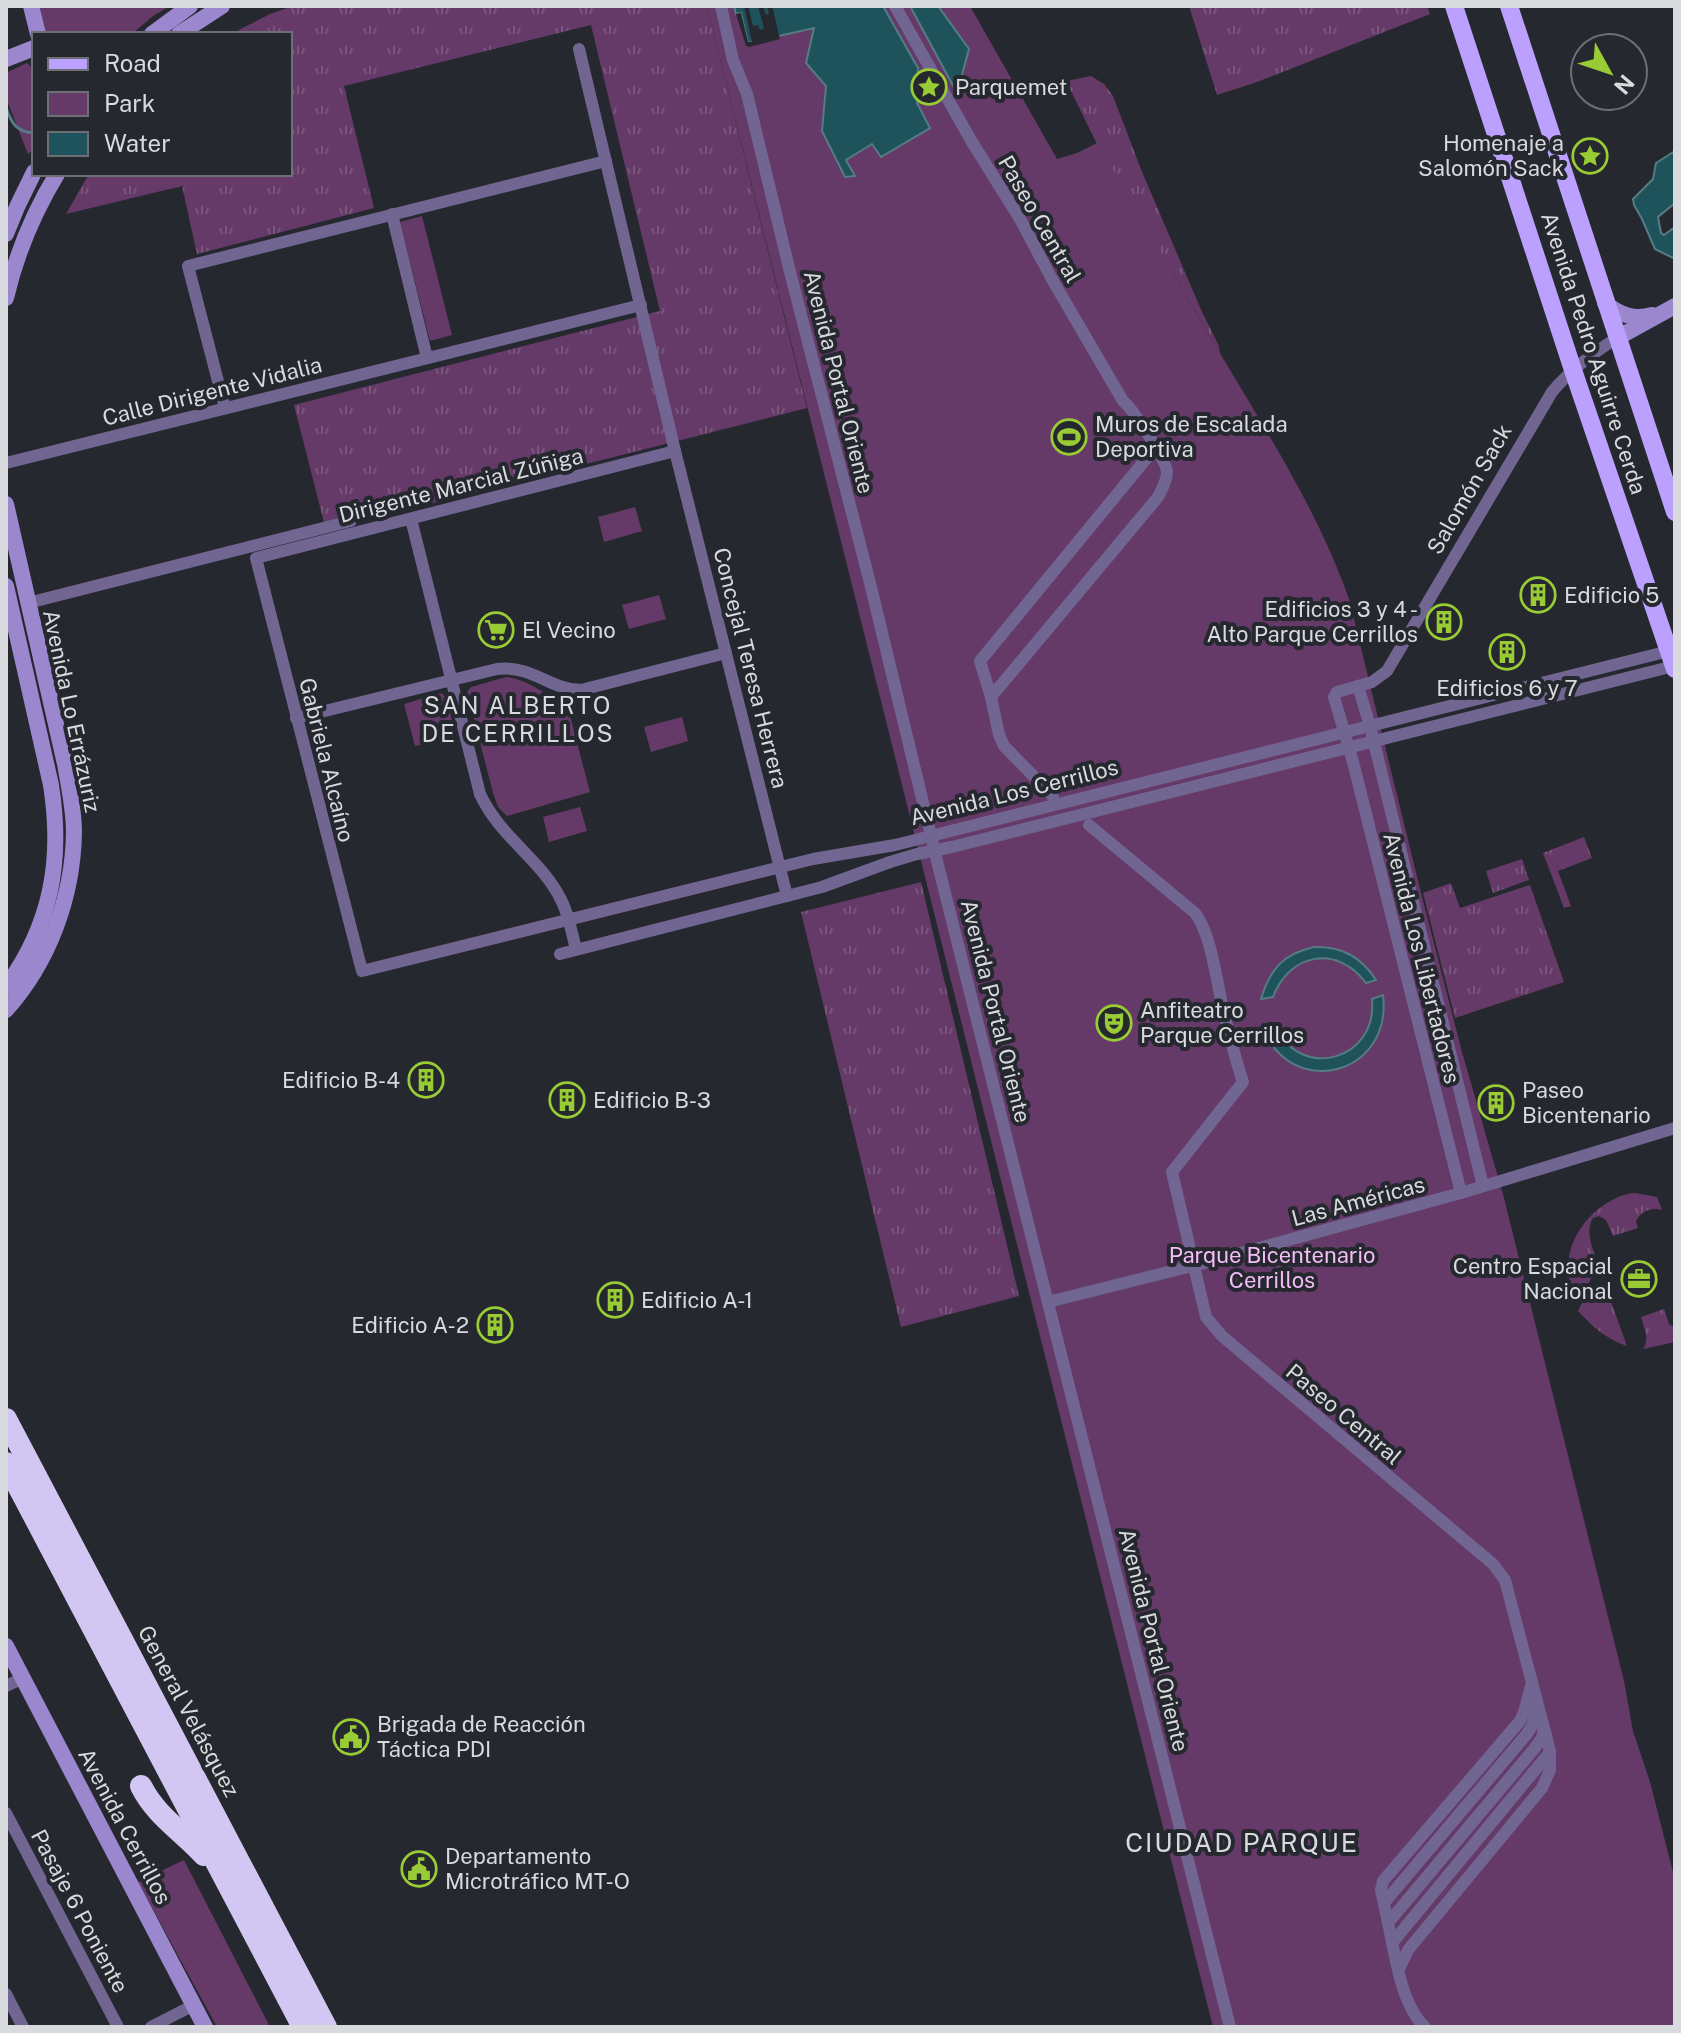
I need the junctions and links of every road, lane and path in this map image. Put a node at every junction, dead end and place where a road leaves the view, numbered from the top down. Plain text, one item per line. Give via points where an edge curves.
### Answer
1 (31, 6) edge
2 (190, 6) edge
3 (222, 6) edge
4 (721, 6) edge
5 (895, 6) edge
6 (1454, 6) edge
7 (1509, 6) edge
8 (38, 32) edge
9 (155, 32) edge
10 (182, 32) edge
11 (32, 49) edge
12 (579, 49) dead end
13 (6, 59) edge
14 (606, 161) junction
15 (32, 176) edge
16 (56, 176) edge
17 (392, 214) junction
18 (6, 234) edge
19 (6, 298) edge
20 (1605, 303) junction
21 (641, 305) junction
22 (1668, 309) edge
23 (1617, 338) junction
24 (427, 358) junction
25 (1573, 370) junction
26 (225, 408) junction
27 (1155, 448) junction
28 (675, 451) junction
29 (6, 463) edge
30 (6, 504) edge
31 (1675, 512) edge
32 (411, 519) junction
33 (351, 521) dead end
34 (256, 558) joint
35 (6, 586) edge
36 (28, 603) junction
37 (726, 653) junction
38 (1674, 660) edge
39 (452, 680) junction
40 (1358, 686) junction
41 (991, 697) junction
42 (1334, 697) joint
43 (296, 718) junction
44 (1370, 726) junction
45 (1344, 733) junction
46 (1374, 742) junction
47 (1348, 748) junction
48 (1053, 796) dead end
49 (1089, 825) dead end
50 (932, 836) junction
51 (935, 849) junction
52 (780, 868) junction
53 (787, 896) junction
54 (569, 920) junction
55 (576, 949) junction
56 (560, 954) dead end
57 (362, 971) joint
58 (6, 987) edge
59 (6, 1010) edge
60 (1675, 1128) edge
61 (1483, 1186) junction
62 (1461, 1193) junction
63 (1193, 1265) junction
64 (1048, 1302) junction
65 (6, 1419) edge
66 (6, 1463) edge
67 (6, 1646) edge
68 (23, 1678) junction
69 (1532, 1682) junction
70 (6, 1686) edge
71 (1538, 1706) junction
72 (1544, 1728) junction
73 (1550, 1752) junction
74 (141, 1786) dead end
75 (6, 1813) edge
76 (224, 1877) junction
77 (1384, 1903) junction
78 (1388, 1923) junction
79 (1392, 1943) junction
80 (1399, 1971) junction
81 (6, 1994) edge
82 (194, 2005) junction
83 (23, 2027) edge
84 (118, 2027) edge
85 (151, 2027) edge
86 (205, 2027) edge
87 (303, 2027) edge
88 (326, 2027) edge
89 (1230, 2027) edge
90 (1425, 2027) edge

1 - 8 main road
2 - 9 main road
3 - 10 main road
4 - 50 street, Avenida Portal Oriente
5 - 27 street, Paseo Central
6 - 25 main road, Avenida Pedro Aguirre Cerda
7 - 20 main road, Avenida Pedro Aguirre Cerda
11 - 13 main road
12 - 14 street, Concejal Teresa Herrera
14 - 17 street
14 - 21 street, Concejal Teresa Herrera
15 - 18 main road
16 - 19 main road via 23,242
17 - 24 street
17 - 26 street via 188,266
20 - 22 main road, Salomón Sack via 1635,317
20 - 23 main road, Avenida Pedro Aguirre Cerda
21 - 24 street, Calle Dirigente Vidalia
21 - 28 street, Concejal Teresa Herrera
22 - 23 main road, Salomón Sack
23 - 25 street, Salomón Sack
23 - 31 main road, Avenida Pedro Aguirre Cerda
24 - 26 street, Calle Dirigente Vidalia
25 - 38 main road, Avenida Pedro Aguirre Cerda
25 - 40 street, Salomón Sack via 1545,403 1393,663 1377,679
26 - 29 street, Calle Dirigente Vidalia
27 - 41 street via 980,661
27 - 41 street, Paseo Central via 1167,473 1158,497
28 - 32 street, Dirigente Marcial Zúñiga
28 - 37 street, Concejal Teresa Herrera
30 - 36 main road, Avenida Lo Errázuriz
32 - 34 street, Dirigente Marcial Zúñiga
32 - 39 street
33 - 36 street
34 - 43 street, Gabriela Alcaíno
35 - 58 main road, Avenida Lo Errázuriz via 56,826 49,899 29,951
36 - 59 main road, Avenida Lo Errázuriz via 65,764 74,830 68,887 56,928 40,962
37 - 39 street via 581,690 567,690 510,667
37 - 52 street, Concejal Teresa Herrera
38 - 44 street, Avenida Los Cerrillos
38 - 46 street, Avenida Los Cerrillos
39 - 43 street
39 - 54 street via 486,808 549,881
40 - 42 street, Salomón Sack
40 - 44 street, Avenida Los Libertadores
41 - 48 street via 1004,746
42 - 45 street, Avenida Los Libertadores
43 - 57 street, Gabriela Alcaíno
44 - 45 street, Avenida Los Cerrillos
44 - 46 street, Avenida Los Libertadores
45 - 47 street, Avenida Los Libertadores
45 - 50 street, Avenida Los Cerrillos
46 - 47 street, Avenida Los Cerrillos
46 - 61 street, Avenida Los Libertadores
47 - 51 street, Avenida Los Cerrillos
47 - 62 street, Avenida Los Libertadores
49 - 63 street, Paseo Central via 1201,921 1243,1082 1172,1172
50 - 51 street, Avenida Portal Oriente
50 - 52 street, Avenida Los Cerrillos
51 - 53 street, Avenida Los Cerrillos
51 - 64 street, Avenida Portal Oriente
52 - 53 street, Concejal Teresa Herrera
52 - 54 street, Avenida Los Cerrillos
53 - 55 street, Avenida Los Cerrillos
54 - 55 street
54 - 57 street, Avenida Los Cerrillos
55 - 56 street, Avenida Los Cerrillos
60 - 61 street, Las Américas
61 - 62 street, Las Américas
62 - 63 street, Las Américas
63 - 64 street, Las Américas
63 - 69 street, Paseo Central via 1203,1310 1216,1330 1500,1571
64 - 89 street, Avenida Portal Oriente
65 - 88 highway, General Velásquez
66 - 76 highway, General Velásquez
67 - 68 main road, Avenida Cerrillos
68 - 70 street
68 - 82 main road, Avenida Cerrillos
69 - 71 street, Paseo Central
69 - 77 street via 1520,1721 1383,1881
71 - 72 street, Paseo Central
71 - 77 street via 1526,1735
72 - 73 street, Paseo Central
72 - 78 street via 1534,1749
73 - 79 street
73 - 80 street via 1542,1788 1408,1950
74 - 76 highway via 155,1810
75 - 84 street, Pasaje 6 Poniente
76 - 87 highway, General Velásquez
77 - 78 street
78 - 79 street
79 - 80 street
80 - 90 street via 1414,2015
81 - 83 street
82 - 85 street
82 - 86 main road, Avenida Cerrillos

